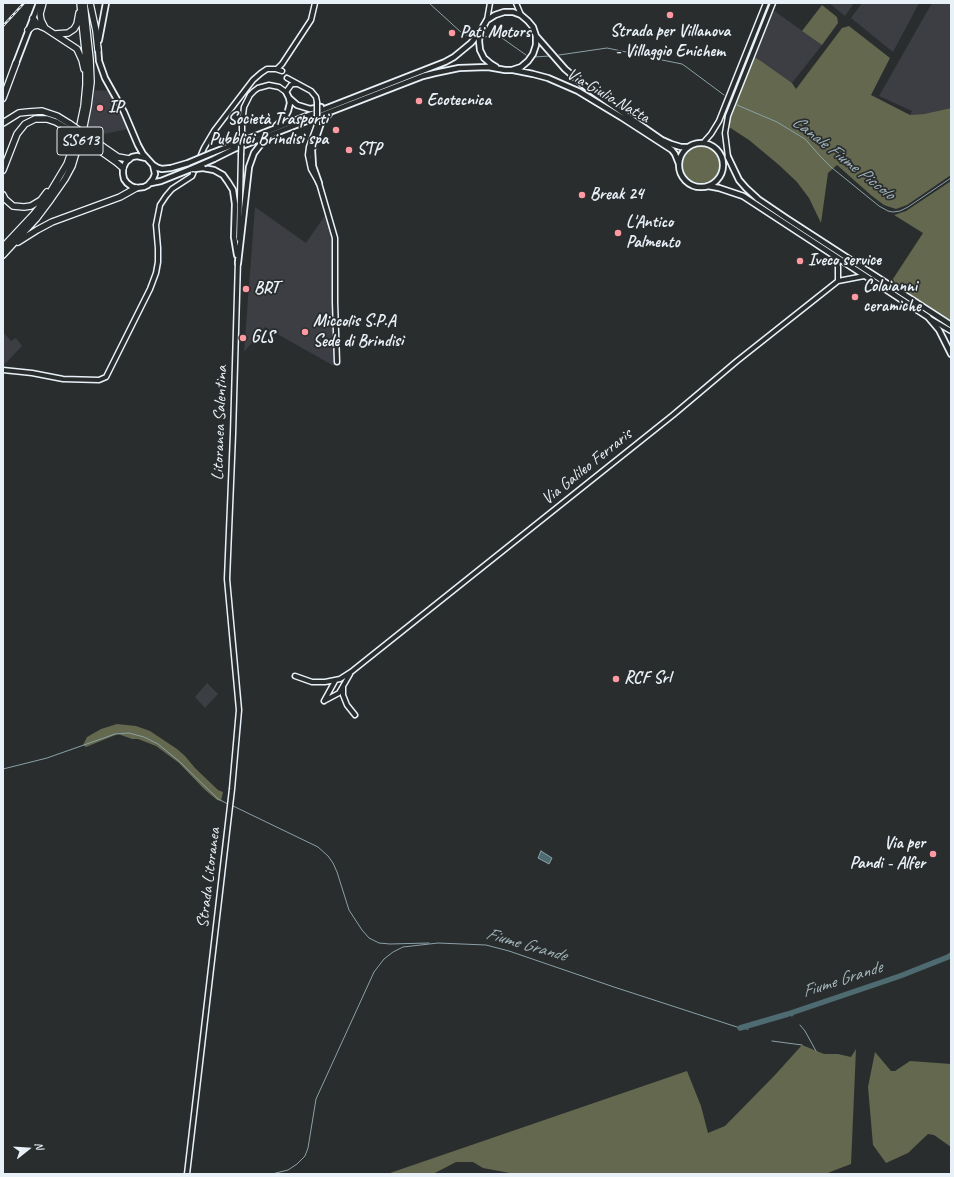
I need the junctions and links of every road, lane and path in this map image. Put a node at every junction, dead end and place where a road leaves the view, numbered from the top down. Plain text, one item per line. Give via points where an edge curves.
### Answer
1 (39, 3) edge
2 (43, 3) edge
3 (80, 3) edge
4 (84, 3) edge
5 (90, 3) edge
6 (106, 3) edge
7 (314, 3) edge
8 (490, 3) edge
9 (516, 3) edge
10 (766, 3) edge
11 (773, 3) edge
12 (522, 15) junction
13 (33, 18) junction
14 (487, 20) junction
15 (40, 23) junction
16 (28, 30) junction
17 (480, 32) junction
18 (55, 34) junction
19 (536, 36) junction
20 (98, 50) junction
21 (16, 63) joint
22 (282, 64) junction
23 (499, 68) junction
24 (276, 69) junction
25 (512, 70) junction
26 (282, 71) junction
27 (287, 78) junction
28 (298, 84) junction
29 (86, 85) junction
30 (289, 86) junction
31 (286, 92) junction
32 (3, 98) edge
33 (289, 98) junction
34 (334, 104) junction
35 (332, 111) junction
36 (3, 123) edge
37 (304, 123) junction
38 (319, 125) junction
39 (68, 126) junction
40 (271, 129) junction
41 (272, 135) junction
42 (703, 143) junction
43 (688, 147) junction
44 (100, 148) junction
45 (719, 153) junction
46 (728, 157) junction
47 (146, 158) junction
48 (129, 159) junction
49 (679, 164) junction
50 (153, 165) junction
51 (723, 166) junction
52 (123, 168) junction
53 (190, 169) junction
54 (3, 170) edge
55 (58, 179) junction
56 (151, 183) junction
57 (319, 183) joint
58 (708, 186) junction
59 (136, 188) junction
60 (3, 195) edge
61 (4, 251) edge
62 (836, 258) junction
63 (238, 263) junction
64 (864, 276) junction
65 (838, 281) junction
66 (928, 317) junction
67 (951, 325) edge
68 (951, 331) edge
69 (951, 354) edge
70 (337, 362) dead end
71 (3, 370) edge
72 (228, 585) joint
73 (351, 672) junction
74 (295, 676) dead end
75 (335, 681) junction
76 (343, 687) junction
77 (355, 715) dead end
78 (187, 1174) edge

1 - 13 main road
2 - 15 highway
3 - 18 highway via 79,18 74,29 68,33
3 - 29 highway, SS613
4 - 61 highway, SS613 via 90,59 89,94 84,126 72,166 36,219
5 - 20 highway
6 - 20 main road
7 - 22 street via 311,20
8 - 14 street
9 - 12 street
10 - 42 street via 718,121
11 - 46 street via 728,116 725,133
12 - 14 main road via 504,12 495,14
12 - 19 main road via 528,20
13 - 15 highway
13 - 16 main road
14 - 17 main road
15 - 16 highway
15 - 18 highway
16 - 21 main road
17 - 23 main road via 479,45 484,58
17 - 34 main road via 464,50 444,62
18 - 29 highway via 77,49 82,60
19 - 25 main road via 533,54 521,67
19 - 43 main road, Via Giulio Natta via 565,69 586,87 662,140
20 - 47 main road via 105,78
21 - 32 highway
22 - 24 street
22 - 26 street
23 - 25 main road
23 - 35 main road via 459,68 435,73
24 - 26 street
24 - 71 street via 268,69 253,80 214,131 192,176 172,189 160,205 156,226 156,273 106,377 99,380 63,379
25 - 49 main road, Via Giulio Natta via 548,78 578,91 672,150
26 - 27 street
27 - 28 street
27 - 30 street
28 - 30 street
28 - 38 street, bridge via 316,97
29 - 55 highway, SS613 via 84,106 74,144
30 - 31 street
31 - 33 main road
31 - 63 street, bridge via 279,87 268,85 258,88 250,95 244,107
33 - 34 main road via 297,105 310,109
33 - 40 main road via 286,115
34 - 40 main road
35 - 37 main road
35 - 38 main road
36 - 39 highway via 19,113 42,111 57,116
37 - 38 main road via 314,121
37 - 41 main road
38 - 57 main road via 312,153
39 - 44 highway, bridge
39 - 54 highway via 47,119 35,119 25,124 17,134
40 - 50 main road, bridge via 176,167 166,169
41 - 53 main road, bridge
41 - 63 main road via 257,148 250,162
42 - 43 main road
42 - 45 main road via 709,144
43 - 49 main road via 683,152
44 - 48 highway via 118,157
44 - 52 highway
45 - 46 main road
45 - 51 main road
46 - 51 main road
46 - 67 main road via 740,180 758,199
47 - 48 main road via 137,156
47 - 50 main road
48 - 52 main road
49 - 58 main road via 683,178 688,183 694,186
50 - 56 main road via 155,174
51 - 58 main road via 719,178
52 - 59 main road via 124,179
53 - 56 main road
53 - 63 main road, bridge via 214,170 223,175 233,190 234,237
55 - 60 highway via 41,200 31,206 13,206
55 - 61 highway, SS613 via 46,199
56 - 59 main road
57 - 70 street via 335,238
58 - 62 main road via 743,196
59 - 61 highway via 111,201 47,225
62 - 64 main road
62 - 65 street
63 - 72 street, Litoranea Salentina
64 - 65 street
64 - 66 main road
65 - 73 street, Via Galileo Ferraris
66 - 68 street
66 - 69 main road via 939,330
72 - 78 street, Strada Litoranea via 239,710
73 - 75 street, Via Galileo Ferraris
73 - 76 street, Via Galileo Ferraris
74 - 75 street, Via Galileo Ferraris via 312,682
75 - 76 street, Via Galileo Ferraris via 324,701 339,693
76 - 77 street via 347,705

